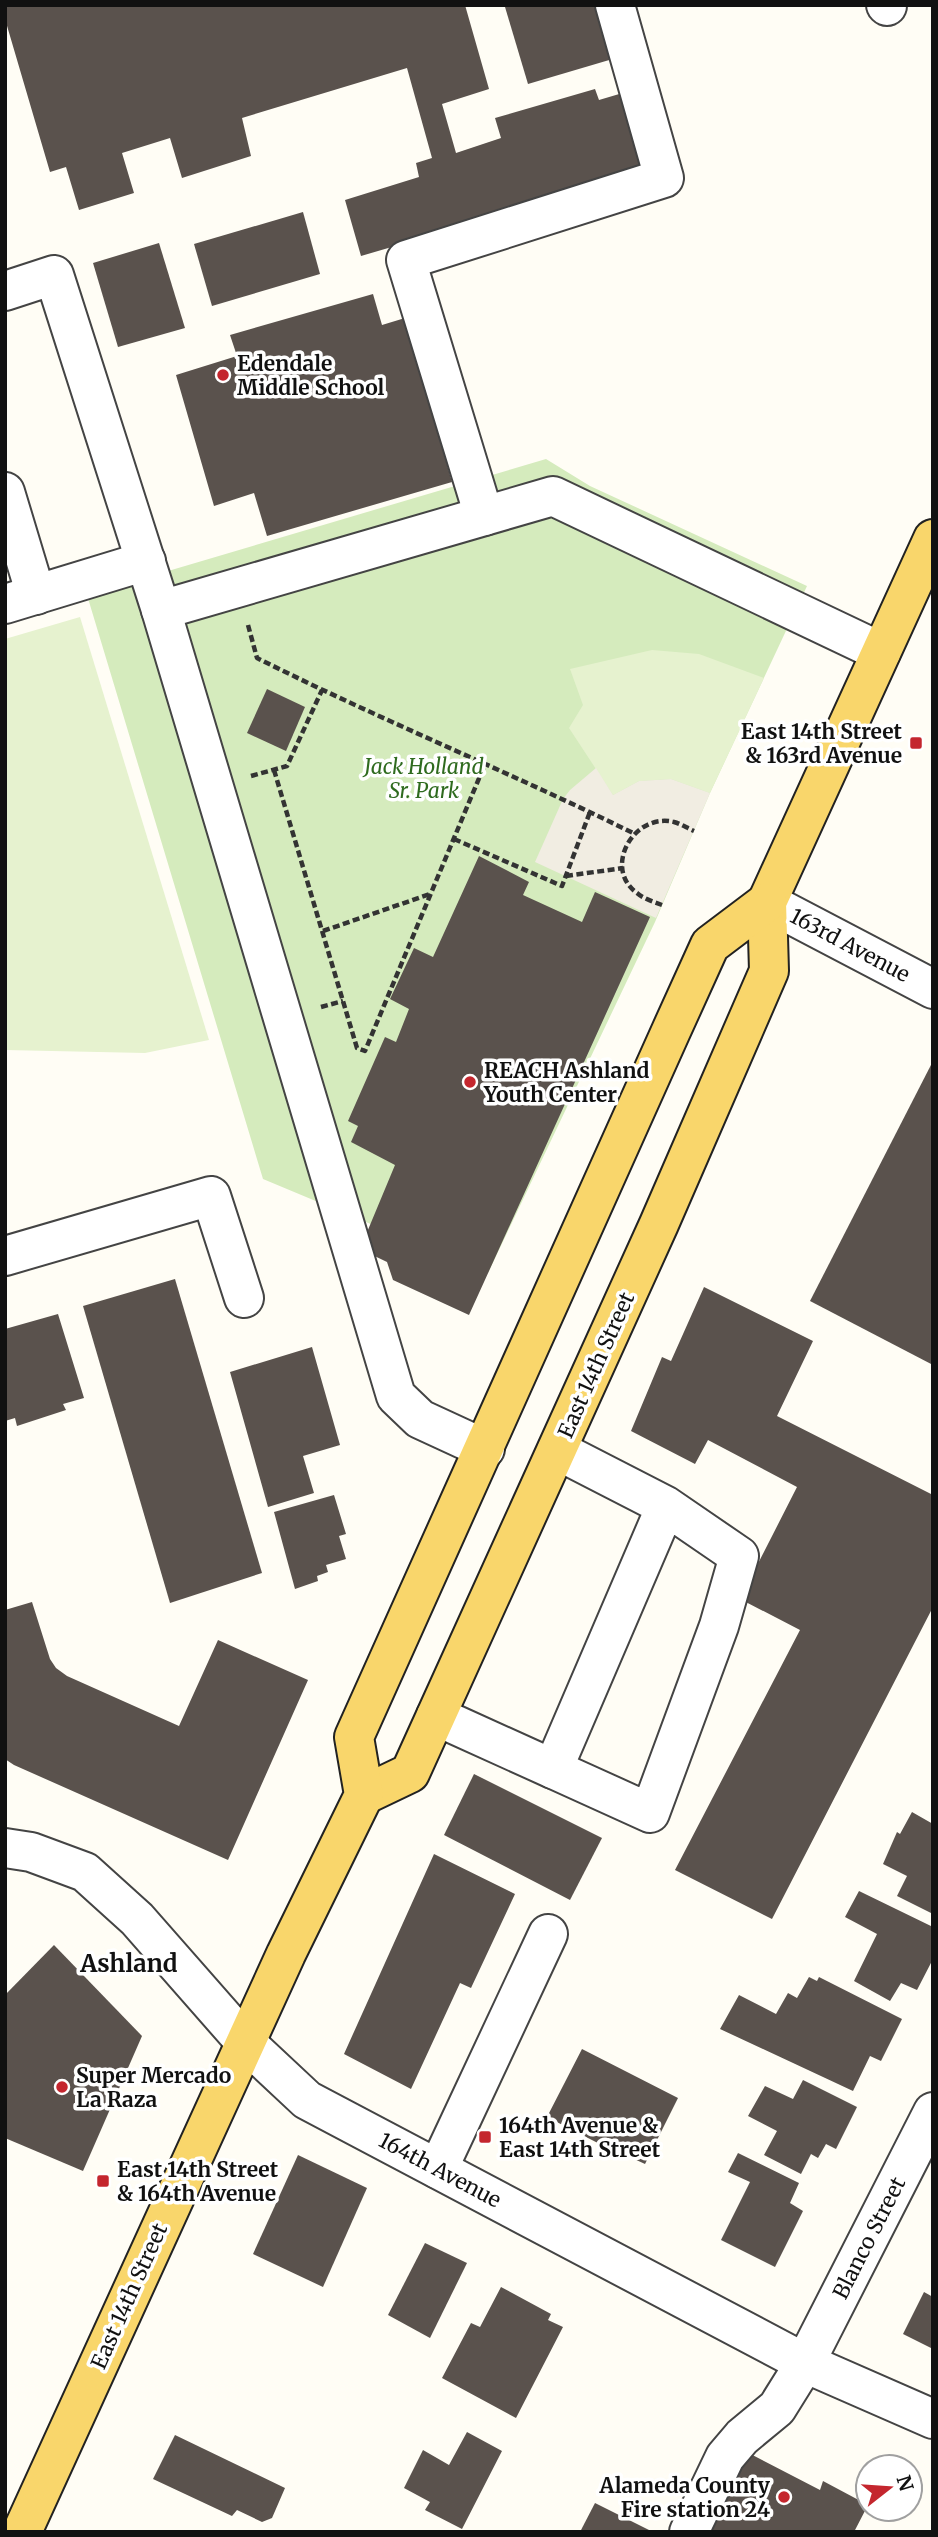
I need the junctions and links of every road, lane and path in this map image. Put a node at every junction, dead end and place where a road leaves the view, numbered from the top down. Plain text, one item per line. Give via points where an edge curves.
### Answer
1 (615, 5) edge
2 (5, 291) edge
3 (5, 492) edge
4 (484, 516) junction
5 (933, 539) edge
6 (146, 561) junction
7 (236, 587) junction
8 (20, 599) edge
9 (162, 610) junction
10 (881, 652) junction
11 (321, 690) junction
12 (485, 764) junction
13 (274, 770) junction
14 (214, 787) junction
15 (590, 812) junction
16 (694, 831) dead end
17 (633, 834) junction
18 (454, 839) junction
19 (623, 868) junction
20 (566, 876) junction
21 (431, 894) junction
22 (767, 902) junction
23 (662, 905) dead end
24 (323, 931) junction
25 (933, 989) edge
26 (5, 1256) edge
27 (244, 1298) dead end
28 (485, 1449) junction
29 (557, 1450) junction
30 (666, 1506) junction
31 (436, 1716) junction
32 (553, 1769) junction
33 (364, 1795) junction
34 (5, 1848) edge
35 (548, 1934) dead end
36 (245, 2042) junction
37 (933, 2112) edge
38 (438, 2169) junction
39 (805, 2363) junction
40 (933, 2419) edge
41 (22, 2532) edge
42 (689, 2532) edge

1 - 4 street via 664,178 406,260
2 - 6 street via 54,275
3 - 8 street
4 - 7 street
4 - 10 street via 553,496
5 - 10 main road, East 14th Street
6 - 8 street
6 - 9 street
7 - 9 street
7 - 11 path via 257,658
9 - 14 street
10 - 22 main road, East 14th Street
11 - 12 path
11 - 13 path via 287,766
12 - 15 path
12 - 18 path
13 - 14 path
13 - 24 path
14 - 28 street via 396,1396 420,1419
15 - 17 path
15 - 20 path
16 - 17 path via 661,821
17 - 19 path via 626,844
18 - 20 path via 562,886
18 - 21 path
19 - 20 path
19 - 23 path via 638,894
21 - 24 path
21 - 24 path via 365,1051 357,1048
22 - 25 street, 163rd Avenue
22 - 28 main road, East 14th Street via 710,945
22 - 29 main road, East 14th Street via 769,971
26 - 27 street via 211,1196
28 - 33 main road, East 14th Street via 354,1737
29 - 30 street
29 - 31 main road, East 14th Street
30 - 32 street
30 - 32 street via 739,1556 719,1626 650,1813
31 - 32 street
31 - 33 main road, East 14th Street via 410,1773
33 - 36 main road, East 14th Street
34 - 36 street, 164th Avenue via 31,1852 85,1872 137,1919
35 - 38 street
36 - 38 street, 164th Avenue via 307,2100
36 - 41 main road, East 14th Street
37 - 39 street, Blanco Street
38 - 39 street, 164th Avenue
39 - 40 street, 164th Avenue
39 - 42 street, Blanco Street via 776,2408 725,2457

